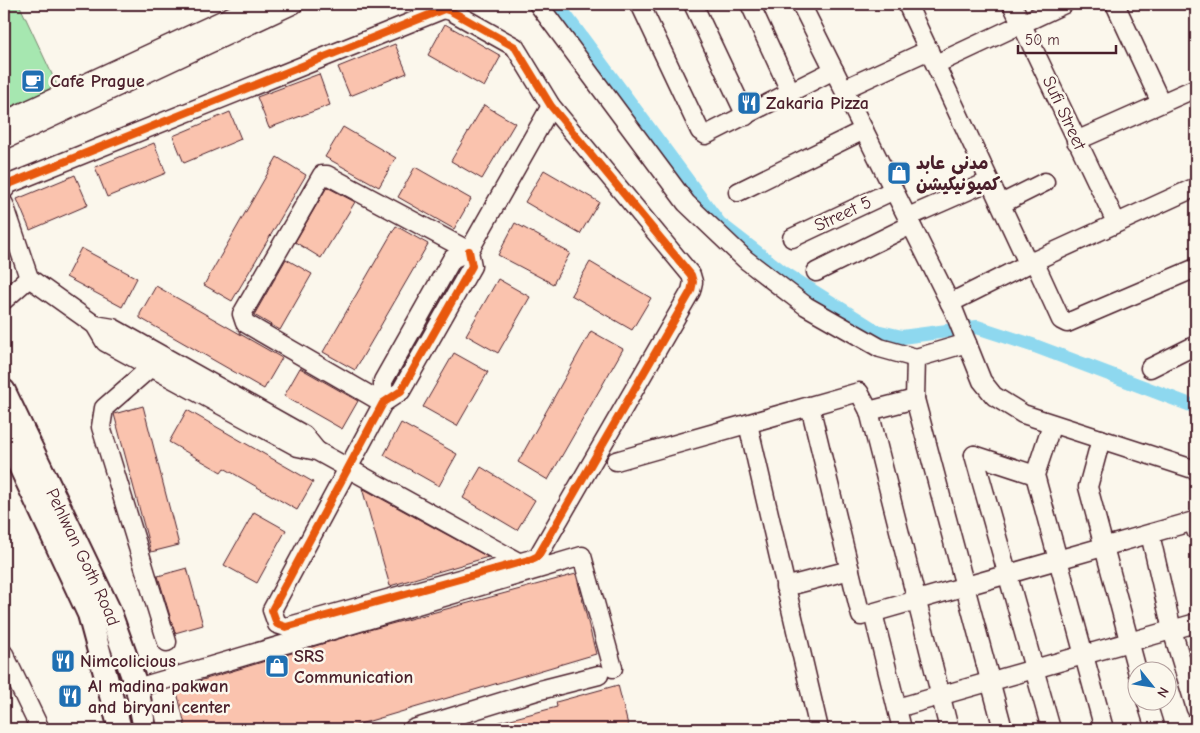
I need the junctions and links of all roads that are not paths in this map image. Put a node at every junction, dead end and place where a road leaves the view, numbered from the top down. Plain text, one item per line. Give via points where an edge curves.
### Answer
1 (257, 4) edge
2 (294, 4) edge
3 (538, 4) edge
4 (640, 4) edge
5 (693, 4) edge
6 (750, 4) edge
7 (801, 4) edge
8 (908, 4) edge
9 (1012, 4) edge
10 (1064, 4) edge
11 (1115, 4) edge
12 (1022, 24) junction
13 (933, 57) junction
14 (834, 70) junction
15 (1196, 88) edge
16 (844, 89) junction
17 (791, 93) junction
18 (1161, 103) junction
19 (551, 106) junction
20 (746, 116) junction
21 (4, 120) edge
22 (864, 130) junction
23 (4, 140) edge
24 (1076, 141) junction
25 (990, 181) junction
26 (1045, 182) dead end
27 (1196, 187) edge
28 (4, 190) edge
29 (894, 190) junction
30 (738, 192) dead end
31 (4, 204) edge
32 (1001, 204) junction
33 (909, 221) junction
34 (1116, 222) junction
35 (792, 238) dead end
36 (469, 251) junction
37 (1031, 262) junction
38 (1196, 268) edge
39 (816, 272) dead end
40 (29, 278) junction
41 (4, 300) edge
42 (952, 307) junction
43 (418, 319) junction
44 (95, 326) junction
45 (436, 330) junction
46 (966, 340) junction
47 (1196, 345) edge
48 (916, 358) junction
49 (152, 367) junction
50 (1150, 368) dead end
51 (4, 391) edge
52 (915, 399) junction
53 (383, 403) junction
54 (810, 406) junction
55 (869, 411) junction
56 (748, 424) junction
57 (1052, 424) junction
58 (4, 432) edge
59 (1101, 439) junction
60 (318, 451) junction
61 (616, 461) dead end
62 (348, 467) junction
63 (1196, 470) edge
64 (1035, 475) junction
65 (1196, 531) edge
66 (1150, 534) junction
67 (1106, 546) junction
68 (1058, 560) junction
69 (518, 562) junction
70 (850, 570) junction
71 (1009, 574) junction
72 (785, 587) junction
73 (965, 587) junction
74 (916, 600) junction
75 (873, 613) junction
76 (1196, 623) edge
77 (1172, 630) junction
78 (167, 642) dead end
79 (1128, 642) junction
80 (4, 654) edge
81 (1084, 655) junction
82 (1134, 660) edge
83 (1035, 669) junction
84 (990, 682) junction
85 (137, 688) junction
86 (940, 696) junction
87 (897, 708) junction
88 (1196, 709) edge
89 (1149, 710) edge
90 (118, 728) edge
91 (40, 729) edge
92 (145, 729) edge
93 (413, 729) edge
94 (818, 729) edge
95 (902, 729) edge
96 (949, 729) edge
97 (1003, 729) edge
98 (1052, 729) edge
99 (1104, 729) edge
100 (1154, 729) edge

1 - 21 street
2 - 23 street
3 - 48 street via 686,203 746,260 806,306 880,348
4 - 20 street via 700,131 710,134
5 - 20 street
6 - 17 street
7 - 14 street
8 - 13 street
9 - 12 street, Sufi Street
10 - 12 street
11 - 18 street
12 - 13 street
12 - 24 street, Sufi Street
13 - 16 street
13 - 25 street
14 - 16 street
14 - 17 street
15 - 18 street
16 - 22 street
17 - 20 street
18 - 24 street
19 - 28 street via 515,47 444,9 9,184
19 - 36 street
19 - 69 street via 691,275 693,282 691,291 538,556
22 - 29 street
22 - 30 street
24 - 34 street, Sufi Street
25 - 32 street
25 - 33 street
26 - 32 street
27 - 34 street
29 - 33 street
29 - 35 street, Street 5
31 - 40 street
32 - 37 street
33 - 39 street
33 - 42 street
34 - 37 street
36 - 43 street via 452,259
36 - 45 street via 472,266
36 - 53 street via 327,174 322,175 242,314 245,323
37 - 38 street via 1060,320 1067,323
37 - 42 street
40 - 41 street
40 - 44 street
42 - 46 street
43 - 45 street
43 - 53 street via 383,381
44 - 49 street via 106,342
44 - 60 street via 113,328 304,435
45 - 53 street via 401,391
46 - 48 street
46 - 57 street via 982,382 994,396 1023,414
47 - 50 street
48 - 52 street
49 - 60 street via 298,447
49 - 78 street via 104,408 101,427
51 - 85 main road, Pehlwan Goth Road via 109,610
52 - 55 street
52 - 73 street
53 - 62 street
54 - 55 street via 859,392
54 - 56 street
54 - 70 street
55 - 74 street
56 - 61 street
56 - 72 street
57 - 59 street
57 - 64 street
58 - 90 main road, Pehlwan Goth Road via 89,614
59 - 63 street
59 - 67 street via 1088,486
60 - 62 street
62 - 69 street
62 - 69 street via 272,610 277,624 286,628
64 - 68 street
64 - 71 street via 974,455
65 - 66 street via 1194,521
66 - 67 street
66 - 77 street
67 - 68 street
67 - 79 street
68 - 71 street
68 - 81 street
70 - 72 street
70 - 75 street via 861,616
71 - 73 street
71 - 83 street
72 - 94 street
73 - 74 street
73 - 84 street
74 - 75 street
74 - 86 street
75 - 87 street
76 - 77 street
77 - 79 street
77 - 88 street
79 - 81 street
79 - 82 street
80 - 91 street
81 - 83 street
81 - 99 street
83 - 84 street
83 - 98 street
84 - 86 street
84 - 97 street
85 - 92 main road, Pehlwan Goth Road
85 - 93 street via 582,556 606,672
86 - 87 street
86 - 96 street
87 - 95 street
89 - 100 street

